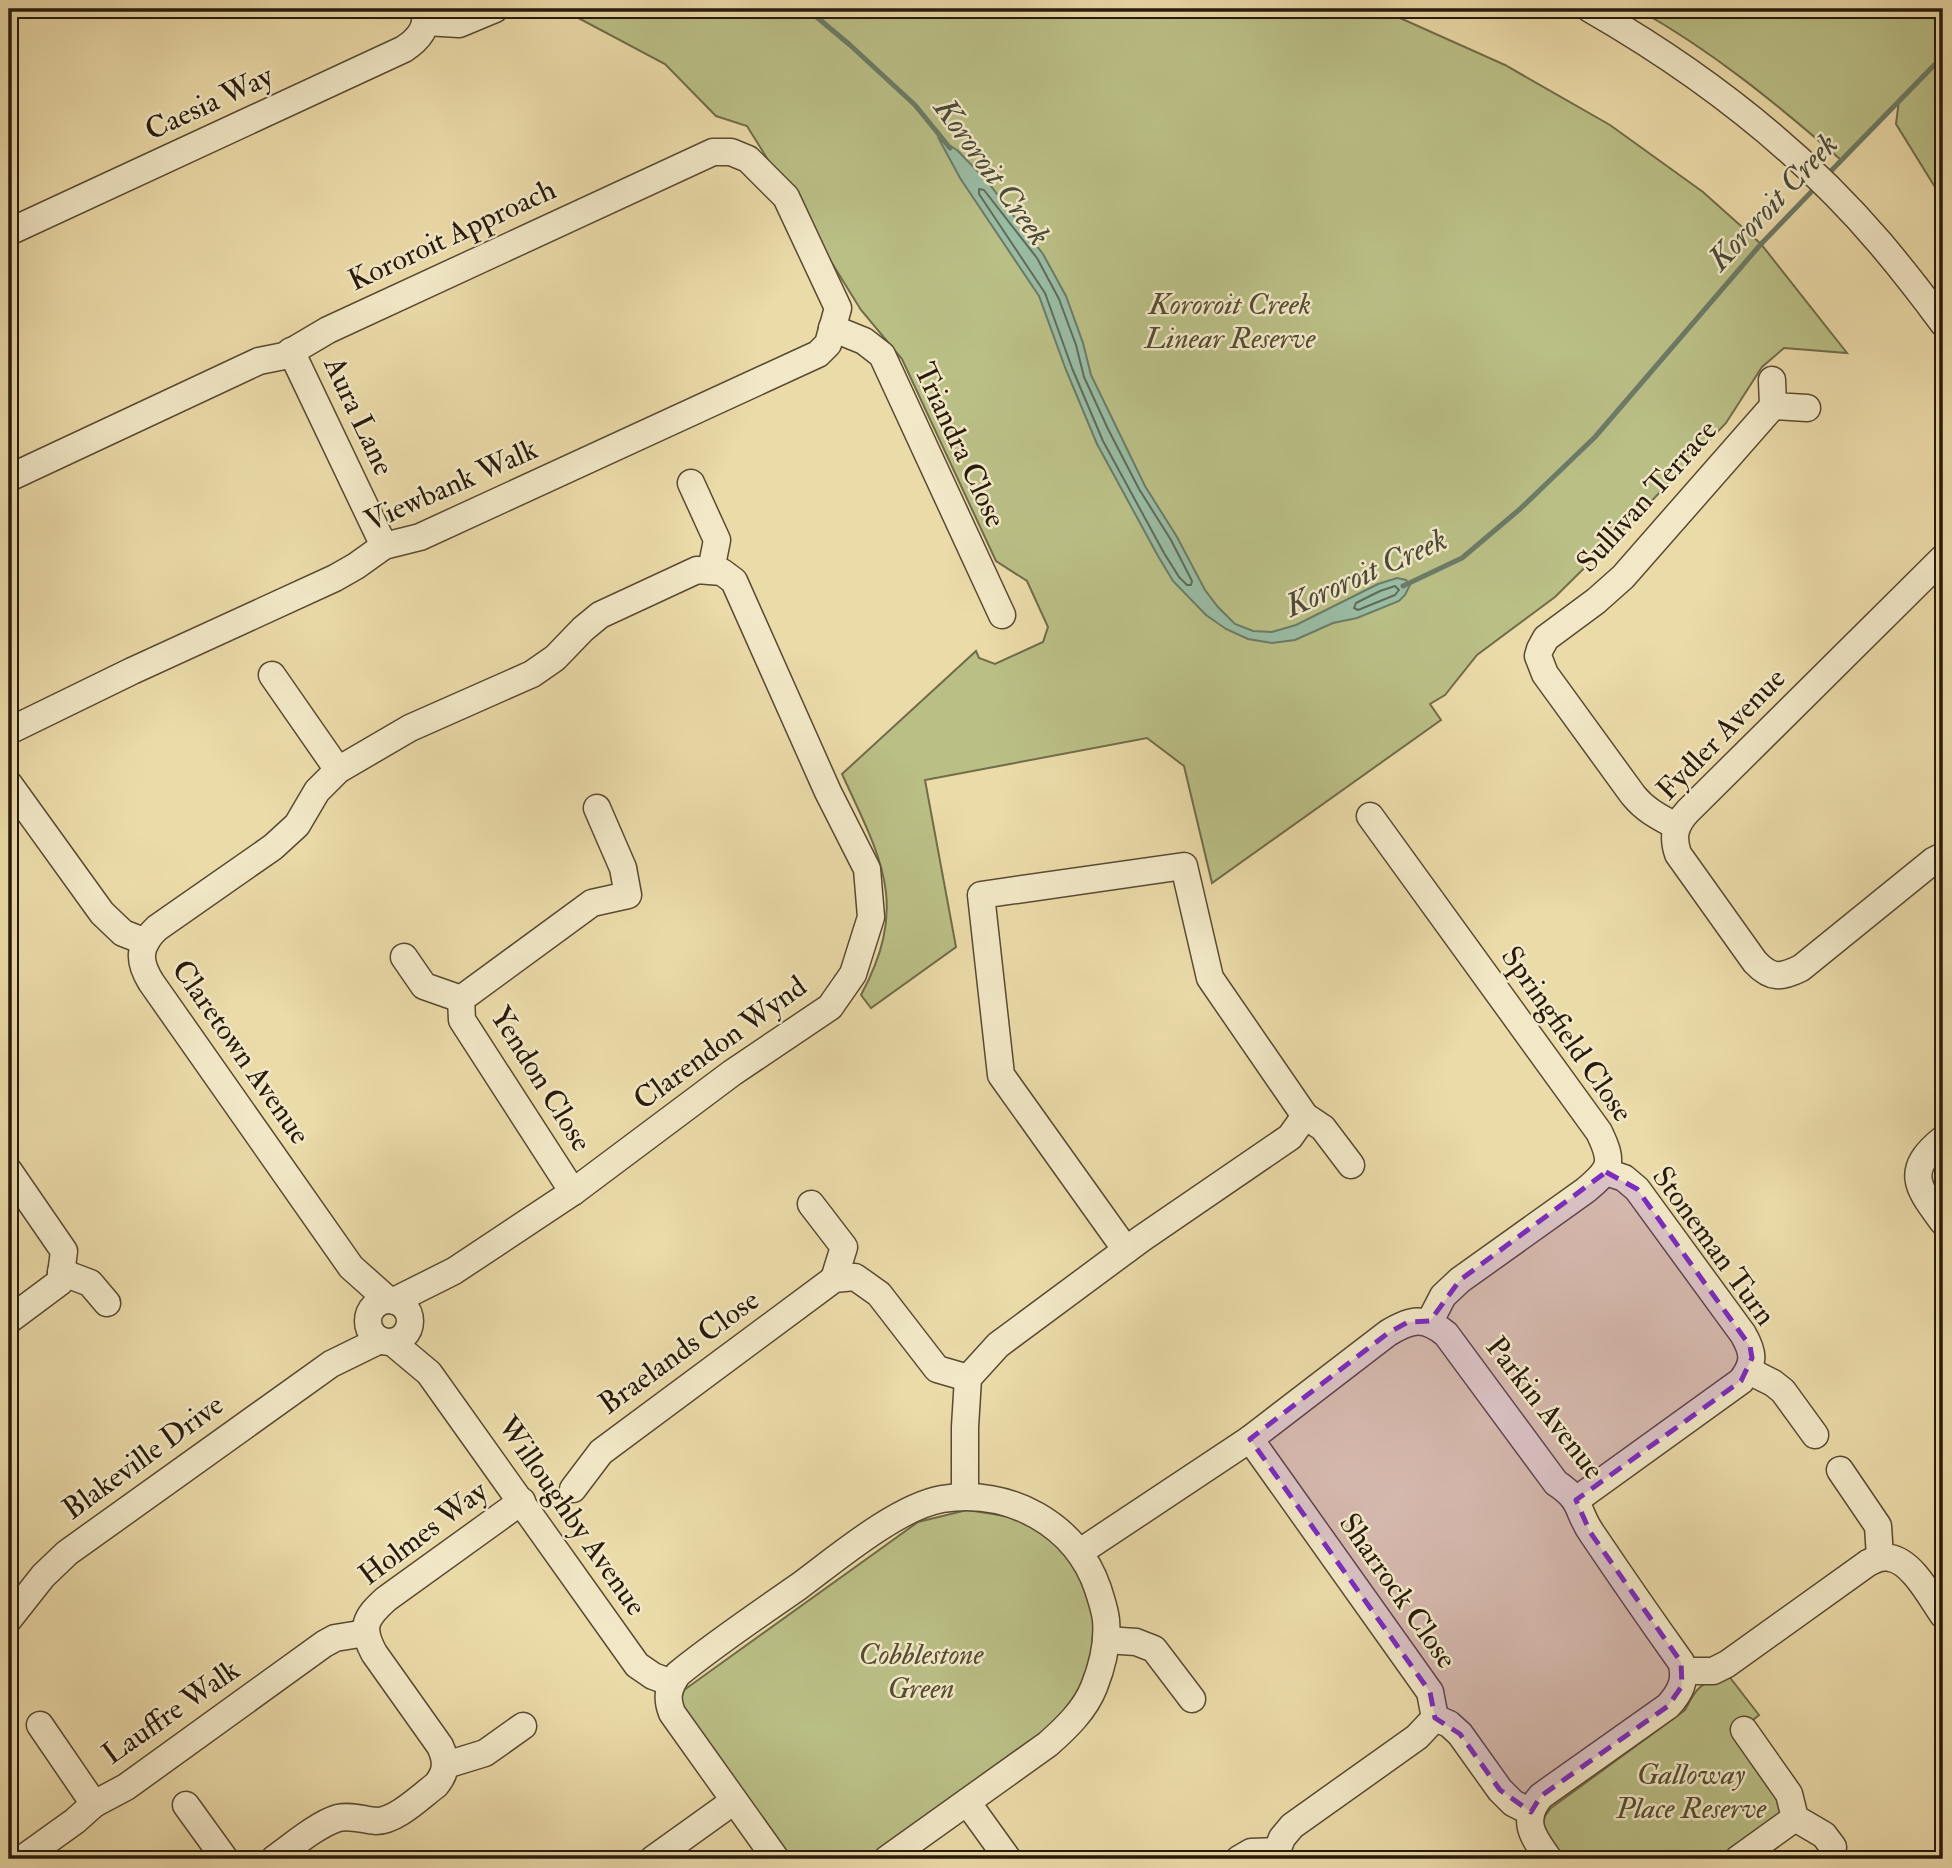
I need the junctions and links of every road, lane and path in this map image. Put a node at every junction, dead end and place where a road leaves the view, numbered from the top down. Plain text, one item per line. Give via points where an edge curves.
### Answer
1 (495, 9) edge
2 (1590, 9) edge
3 (425, 15) edge
4 (9, 232) edge
5 (1943, 323) edge
6 (832, 328) junction
7 (291, 351) junction
8 (1807, 408) dead end
9 (9, 478) edge
10 (691, 483) dead end
11 (384, 546) junction
12 (1943, 558) edge
13 (711, 570) junction
14 (1002, 615) dead end
15 (272, 674) dead end
16 (9, 731) edge
17 (338, 770) junction
18 (9, 784) edge
19 (597, 808) dead end
20 (1370, 816) dead end
21 (1676, 826) junction
22 (1943, 856) edge
23 (146, 943) junction
24 (404, 957) dead end
25 (461, 999) junction
26 (1305, 1116) junction
27 (1943, 1139) edge
28 (1351, 1165) dead end
29 (9, 1171) edge
30 (1606, 1172) junction
31 (573, 1192) junction
32 (811, 1204) dead end
33 (1943, 1222) edge
34 (1126, 1250) junction
35 (61, 1272) junction
36 (834, 1279) junction
37 (107, 1303) dead end
38 (9, 1320) edge
39 (389, 1321) junction
40 (1429, 1323) junction
41 (1749, 1371) junction
42 (968, 1378) junction
43 (1815, 1435) dead end
44 (1250, 1439) junction
45 (1840, 1470) dead end
46 (573, 1489) dead end
47 (965, 1496) junction
48 (1576, 1500) junction
49 (522, 1502) junction
50 (1080, 1552) junction
51 (1880, 1557) junction
52 (1943, 1615) edge
53 (9, 1619) edge
54 (366, 1633) junction
55 (1106, 1640) junction
56 (1684, 1671) junction
57 (672, 1683) junction
58 (1192, 1699) dead end
59 (1434, 1718) junction
60 (40, 1725) dead end
61 (523, 1727) dead end
62 (1744, 1730) dead end
63 (446, 1765) junction
64 (734, 1801) junction
65 (967, 1802) junction
66 (94, 1804) junction
67 (186, 1805) dead end
68 (1531, 1812) junction
69 (1795, 1818) junction
70 (1833, 1847) dead end
71 (1279, 1855) edge
72 (22, 1859) edge
73 (225, 1859) edge
74 (274, 1859) edge
75 (653, 1859) edge
76 (776, 1859) edge
77 (887, 1859) edge
78 (1008, 1859) edge
79 (1239, 1859) edge
80 (1549, 1859) edge
81 (1738, 1859) edge

1 - 3 street, Caesia Way via 458,24
2 - 5 street via 1669,57 1735,105 1811,171 1879,242
3 - 4 street, Caesia Way via 419,37 404,49
6 - 7 street, Kororoit Approach via 838,308 786,198 748,159 731,152 713,152
6 - 11 street, Viewbank Walk via 828,344 818,354 420,537
6 - 14 street, Triandra Close via 864,341 882,355
7 - 9 street, Kororoit Approach via 259,361
7 - 11 street, Aura Lane
8 - 21 street, Sullivan Terrace via 1772,393 1623,577 1546,638 1539,649 1545,674 1633,795 1643,807
10 - 13 street via 717,540
11 - 16 street, Viewbank Walk via 335,578
12 - 21 street, Fydler Avenue
13 - 17 street via 697,570 600,615 532,674 410,728
13 - 31 street, Clarendon Wynd via 734,581 867,869 871,917 853,974 830,1007 732,1073
15 - 17 street
17 - 23 street via 281,840 157,928
18 - 23 street, Claretown Avenue via 102,913 123,933
19 - 25 street, Yendon Close via 623,868 628,895 592,902
20 - 30 street, Springfield Close via 1599,1132 1607,1150
21 - 22 street, Fydler Avenue via 1678,854 1755,962 1773,975 1801,968
23 - 39 street, Claretown Avenue via 141,961 151,982
24 - 25 street, Yendon Close via 424,986
25 - 31 street, Yendon Close via 462,1020
26 - 28 street via 1323,1128
26 - 34 street via 1290,1137
26 - 34 street via 1210,978 1184,866 981,895 1001,1075
27 - 33 street via 1928,1152 1917,1177
29 - 35 street via 64,1251
30 - 40 street, Springfield Close via 1460,1280 1443,1296
30 - 41 street, Stoneman Turn via 1637,1189 1743,1334 1752,1358
31 - 39 street, Clarendon Wynd via 454,1271
32 - 36 street via 844,1247
34 - 42 street via 998,1345
35 - 37 street via 90,1283
35 - 38 street via 60,1282
36 - 42 street via 855,1277 879,1294 937,1369
36 - 46 street, Braelands Close via 601,1451
39 - 49 street, Willoughby Avenue via 421,1346 429,1373
39 - 53 street, Blakeville Drive via 67,1553
40 - 44 street via 1413,1321 1388,1333
40 - 48 street, Parkin Avenue via 1446,1334 1556,1483
41 - 43 street, Stoneman Turn via 1783,1391
41 - 48 street, Stoneman Turn via 1731,1389
42 - 47 street
44 - 50 street
44 - 59 street, Sharrock Close via 1430,1692
45 - 51 street via 1878,1526
47 - 50 street via 1022,1507 1062,1532
47 - 57 street via 915,1507 887,1524 689,1665
48 - 56 street, Parkin Avenue via 1590,1532
49 - 54 street, Holmes Way via 386,1599 369,1616
49 - 57 street, Willoughby Avenue via 637,1665
50 - 55 street via 1101,1597
51 - 52 street via 1904,1563
51 - 56 street via 1727,1664 1713,1671
54 - 63 street, Holmes Way via 374,1653 440,1746
54 - 66 street, Lauffre Walk via 324,1644 126,1787
55 - 58 street via 1136,1642 1154,1649
55 - 65 street via 1093,1689 1066,1728
56 - 68 street via 1682,1686 1668,1706 1541,1796
57 - 64 street via 668,1703 672,1713
59 - 68 street via 1460,1734 1500,1790
59 - 71 street, Sharrock Close via 1417,1737 1292,1826 1282,1838
60 - 66 street
61 - 63 street via 485,1753
62 - 69 street via 1789,1794
63 - 74 street via 436,1785 388,1819 337,1818
64 - 75 street
64 - 76 street
65 - 77 street
65 - 78 street
66 - 72 street, Lauffre Walk
67 - 73 street
68 - 80 street via 1535,1840
69 - 70 street via 1824,1835
69 - 81 street
71 - 79 street, Sharrock Close via 1251,1852

